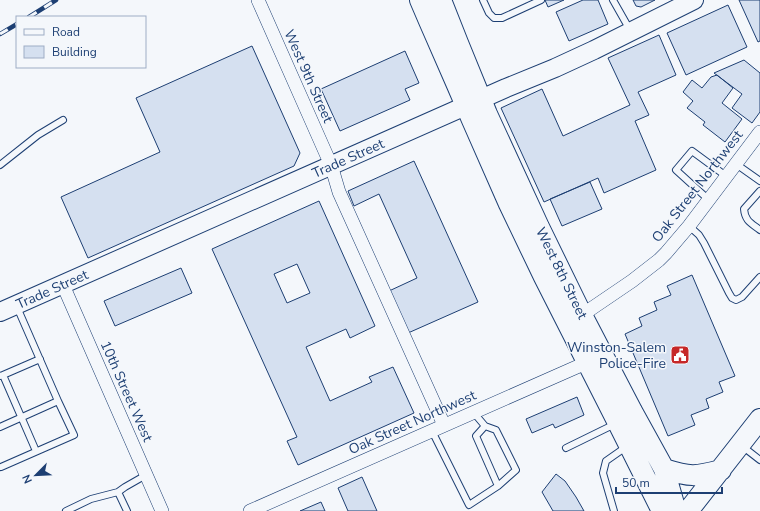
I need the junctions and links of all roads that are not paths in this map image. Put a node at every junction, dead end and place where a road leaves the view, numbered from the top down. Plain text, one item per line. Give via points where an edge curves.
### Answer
1 (258, 0) edge
2 (420, 0) edge
3 (441, 0) edge
4 (484, 0) edge
5 (542, 0) edge
6 (613, 0) edge
7 (694, 0) edge
8 (631, 32) junction
9 (474, 102) junction
10 (63, 120) dead end
11 (760, 132) edge
12 (736, 164) junction
13 (0, 165) edge
14 (331, 165) junction
15 (726, 176) junction
16 (760, 181) edge
17 (760, 191) edge
18 (709, 200) junction
19 (689, 226) junction
20 (760, 230) edge
21 (760, 277) edge
22 (63, 285) junction
23 (8, 309) edge
24 (582, 316) junction
25 (40, 359) junction
26 (588, 362) junction
27 (1, 376) edge
28 (58, 401) junction
29 (474, 413) junction
30 (21, 418) junction
31 (760, 419) edge
32 (618, 423) junction
33 (444, 425) junction
34 (484, 426) junction
35 (0, 427) edge
36 (432, 431) junction
37 (629, 444) junction
38 (741, 444) junction
39 (566, 448) dead end
40 (36, 451) junction
41 (760, 460) edge
42 (1, 467) edge
43 (664, 469) junction
44 (721, 470) junction
45 (146, 475) junction
46 (498, 486) junction
47 (118, 492) junction
48 (255, 510) edge
49 (66, 511) edge
50 (127, 511) edge
51 (162, 511) edge
52 (614, 511) edge
53 (662, 511) edge
54 (676, 511) edge
55 (688, 511) edge

1 - 14 street, West 9th Street
2 - 9 main road
3 - 9 main road via 458,43
4 - 5 lane via 494,18 502,18
6 - 8 lane
7 - 8 street, Trade Street
8 - 9 street, Trade Street
9 - 14 street, Trade Street
9 - 24 main road, West 8th Street via 520,188
9 - 26 main road, West 8th Street via 487,155 544,277
10 - 13 lane via 38,135
11 - 12 street, Oak Street Northwest
12 - 15 street, Oak Street Northwest
12 - 16 lane
14 - 22 street, Trade Street
14 - 33 street, West 9th Street via 339,192
15 - 18 street, Oak Street Northwest
15 - 18 lane via 692,151 676,170
17 - 20 lane via 744,209 744,215
18 - 19 street, Oak Street Northwest
19 - 21 lane via 704,243 732,298 736,300 742,297
19 - 24 street, Oak Street Northwest via 659,260
22 - 23 street, Trade Street
22 - 45 street, 10th Street West
23 - 25 lane
24 - 43 main road, West 8th Street
25 - 27 lane
25 - 28 lane
26 - 29 street, Oak Street Northwest
26 - 32 main road, West 8th Street
27 - 30 lane
28 - 30 lane
28 - 40 lane via 74,435
29 - 33 street, Oak Street Northwest
29 - 34 lane
30 - 35 lane
30 - 40 lane
31 - 38 main road
32 - 37 main road, West 8th Street
32 - 39 lane
33 - 36 street, Oak Street Northwest
34 - 46 lane via 476,436
34 - 46 lane via 496,430 516,470
36 - 46 lane via 469,505
36 - 48 street, Oak Street Northwest
37 - 52 lane via 606,461 603,473
37 - 53 main road, West 8th Street
38 - 41 lane
38 - 44 main road
40 - 42 lane
43 - 44 main road via 696,476
43 - 54 main road, West 8th Street
44 - 55 main road
45 - 47 lane
45 - 51 street, 10th Street West
47 - 49 lane via 91,499
47 - 50 lane

